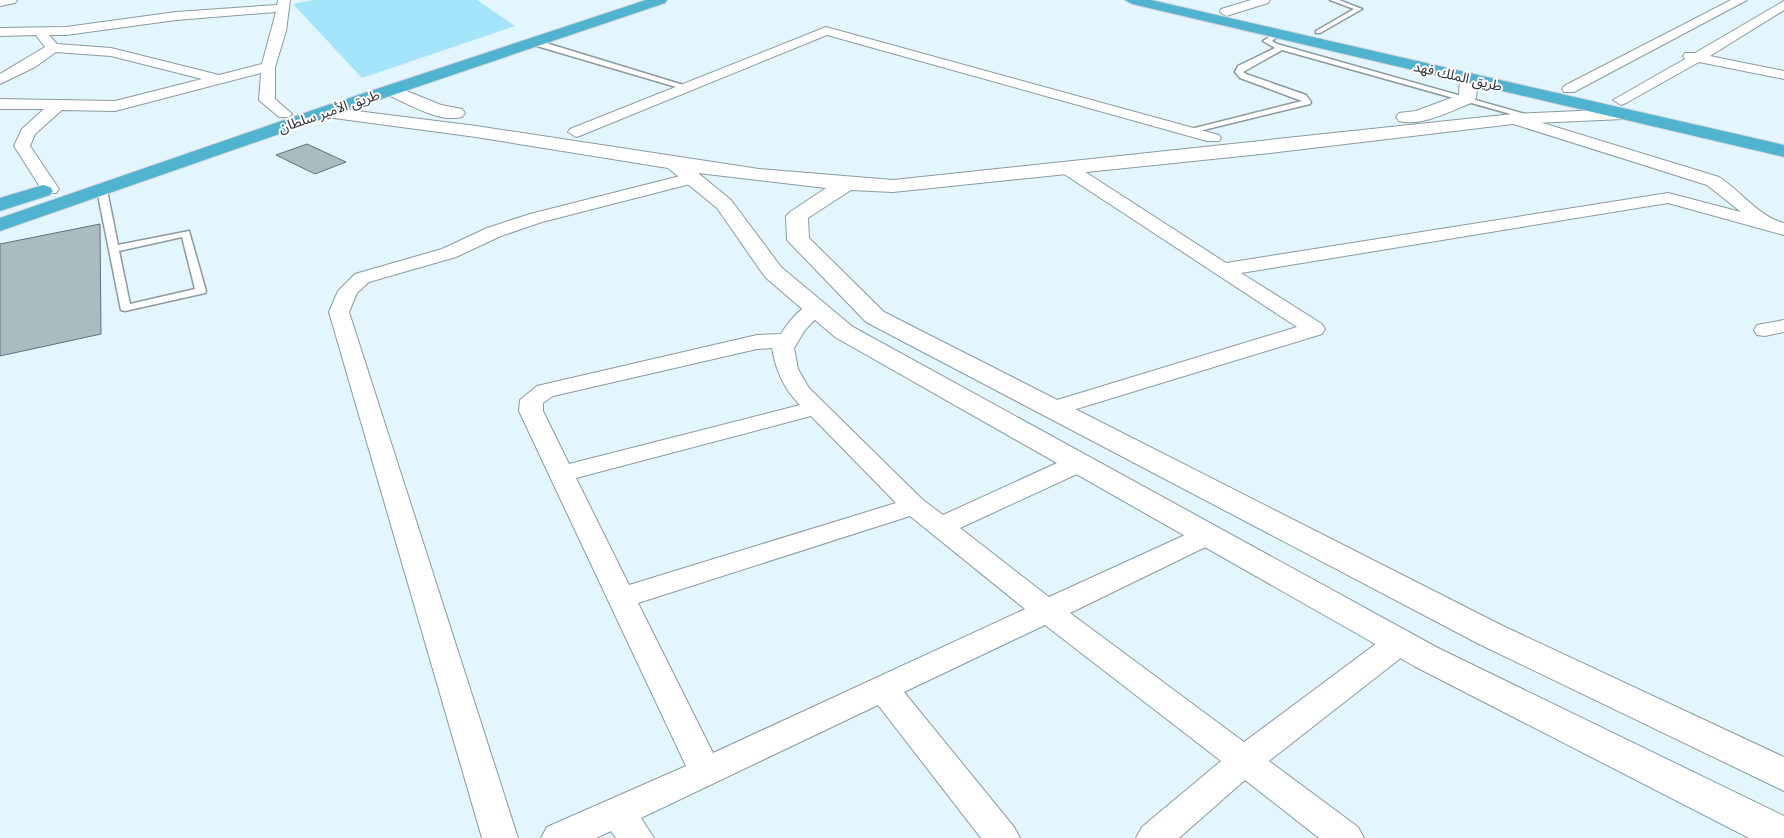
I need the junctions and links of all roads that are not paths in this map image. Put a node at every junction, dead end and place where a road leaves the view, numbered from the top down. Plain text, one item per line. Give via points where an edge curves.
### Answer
1 (11, 0) edge
2 (629, 0) edge
3 (660, 0) edge
4 (1132, 0) edge
5 (1173, 0) edge
6 (1264, 0) edge
7 (1333, 0) edge
8 (1735, 1) edge
9 (0, 2) edge
10 (284, 4) edge
11 (1784, 5) edge
12 (1226, 12) junction
13 (1763, 17) junction
14 (1784, 21) edge
15 (0, 32) edge
16 (39, 32) junction
17 (1318, 32) junction
18 (1279, 41) junction
19 (533, 42) junction
20 (1650, 47) junction
21 (53, 48) junction
22 (1698, 57) junction
23 (268, 67) junction
24 (1784, 75) edge
25 (1468, 78) junction
26 (0, 80) edge
27 (219, 80) junction
28 (686, 87) junction
29 (1569, 89) junction
30 (392, 90) junction
31 (1468, 98) junction
32 (0, 104) edge
33 (58, 105) junction
34 (1622, 107) junction
35 (325, 112) junction
36 (284, 114) junction
37 (1535, 118) junction
38 (1513, 119) junction
39 (509, 121) junction
40 (576, 132) junction
41 (1190, 132) junction
42 (489, 133) junction
43 (1784, 137) edge
44 (1213, 138) junction
45 (1228, 151) junction
46 (1784, 151) edge
47 (943, 162) dead end
48 (1067, 168) junction
49 (683, 170) junction
50 (855, 176) junction
51 (50, 189) junction
52 (102, 190) junction
53 (0, 204) edge
54 (1766, 224) junction
55 (0, 225) edge
56 (1784, 230) edge
57 (113, 249) junction
58 (1221, 270) junction
59 (816, 308) junction
60 (789, 340) junction
61 (815, 408) junction
62 (1052, 409) junction
63 (1079, 463) junction
64 (562, 474) junction
65 (914, 506) junction
66 (940, 527) junction
67 (1208, 535) junction
68 (621, 598) junction
69 (1047, 611) junction
70 (1400, 642) junction
71 (883, 688) junction
72 (1243, 762) junction
73 (1780, 769) edge
74 (706, 772) junction
75 (627, 826) edge
76 (1784, 836) edge
77 (500, 838) edge
78 (559, 838) edge
79 (1002, 838) edge
80 (1154, 838) edge
81 (1346, 838) edge

1 - 9 street
2 - 36 highway, طريق الأمير سلطان
3 - 19 highway, طريق الأمير سلطان
4 - 18 highway, طريق الملك فهد
5 - 12 highway, طريق الملك فهد
6 - 12 street
7 - 17 lane via 1359,10
8 - 20 street
10 - 16 street
10 - 23 street
11 - 13 street
12 - 17 highway, طريق الملك فهد
13 - 14 street
13 - 22 street
15 - 16 street
16 - 21 street
17 - 29 highway, طريق الملك فهد
18 - 25 highway, طريق الملك فهد
18 - 31 lane
18 - 41 lane via 1240,68 1239,72 1303,97 1307,102
19 - 28 lane
19 - 30 highway, طريق الأمير سلطان
20 - 22 street
20 - 29 street
21 - 26 street
21 - 27 street via 111,52
22 - 24 street
22 - 34 street
23 - 27 street
23 - 36 street via 267,100
25 - 31 street
25 - 34 highway, طريق الملك فهد
27 - 33 street via 115,106
28 - 40 street
28 - 41 street via 826,31
29 - 34 highway, طريق الملك فهد
30 - 35 highway, طريق الأمير سلطان
30 - 39 street via 436,109
31 - 37 lane
31 - 44 street via 1418,116
32 - 33 street
33 - 51 street via 28,132 22,146
34 - 37 street
34 - 43 highway, طريق الملك فهد
34 - 46 highway, طريق الملك فهد
35 - 42 street via 416,121
35 - 52 highway, طريق الأمير سلطان
36 - 51 highway, طريق الأمير سلطان
37 - 38 street
38 - 45 street
38 - 54 street via 1713,181
39 - 40 street
39 - 42 street
40 - 50 street
41 - 44 street
42 - 49 street
44 - 45 street
44 - 47 street
45 - 48 street
48 - 50 street via 893,186
48 - 58 street
49 - 50 street
49 - 59 street via 724,204 773,272
49 - 77 street via 494,232 449,253 362,278 348,291 340,312
50 - 62 street via 797,216 798,240 875,318
51 - 53 highway, طريق الأمير سلطان
52 - 55 highway, طريق الأمير سلطان
52 - 57 lane
54 - 56 street
54 - 58 street via 1668,198
57 - 57 lane via 125,308 201,291 186,233
58 - 62 street via 1314,329
59 - 60 street via 797,326
59 - 63 street via 844,332
60 - 61 street via 783,348 787,369 799,391
60 - 64 street via 757,342 545,390 532,400 531,411
61 - 64 street
61 - 65 street
62 - 73 street via 1492,635
63 - 66 street
63 - 67 street
64 - 68 street
65 - 66 street
65 - 68 street
66 - 69 street
67 - 69 street
67 - 70 street
68 - 74 street
69 - 71 street
69 - 72 street
70 - 72 street
70 - 76 street
71 - 74 street
71 - 79 street
72 - 80 street
72 - 81 street
74 - 75 street
75 - 78 street

